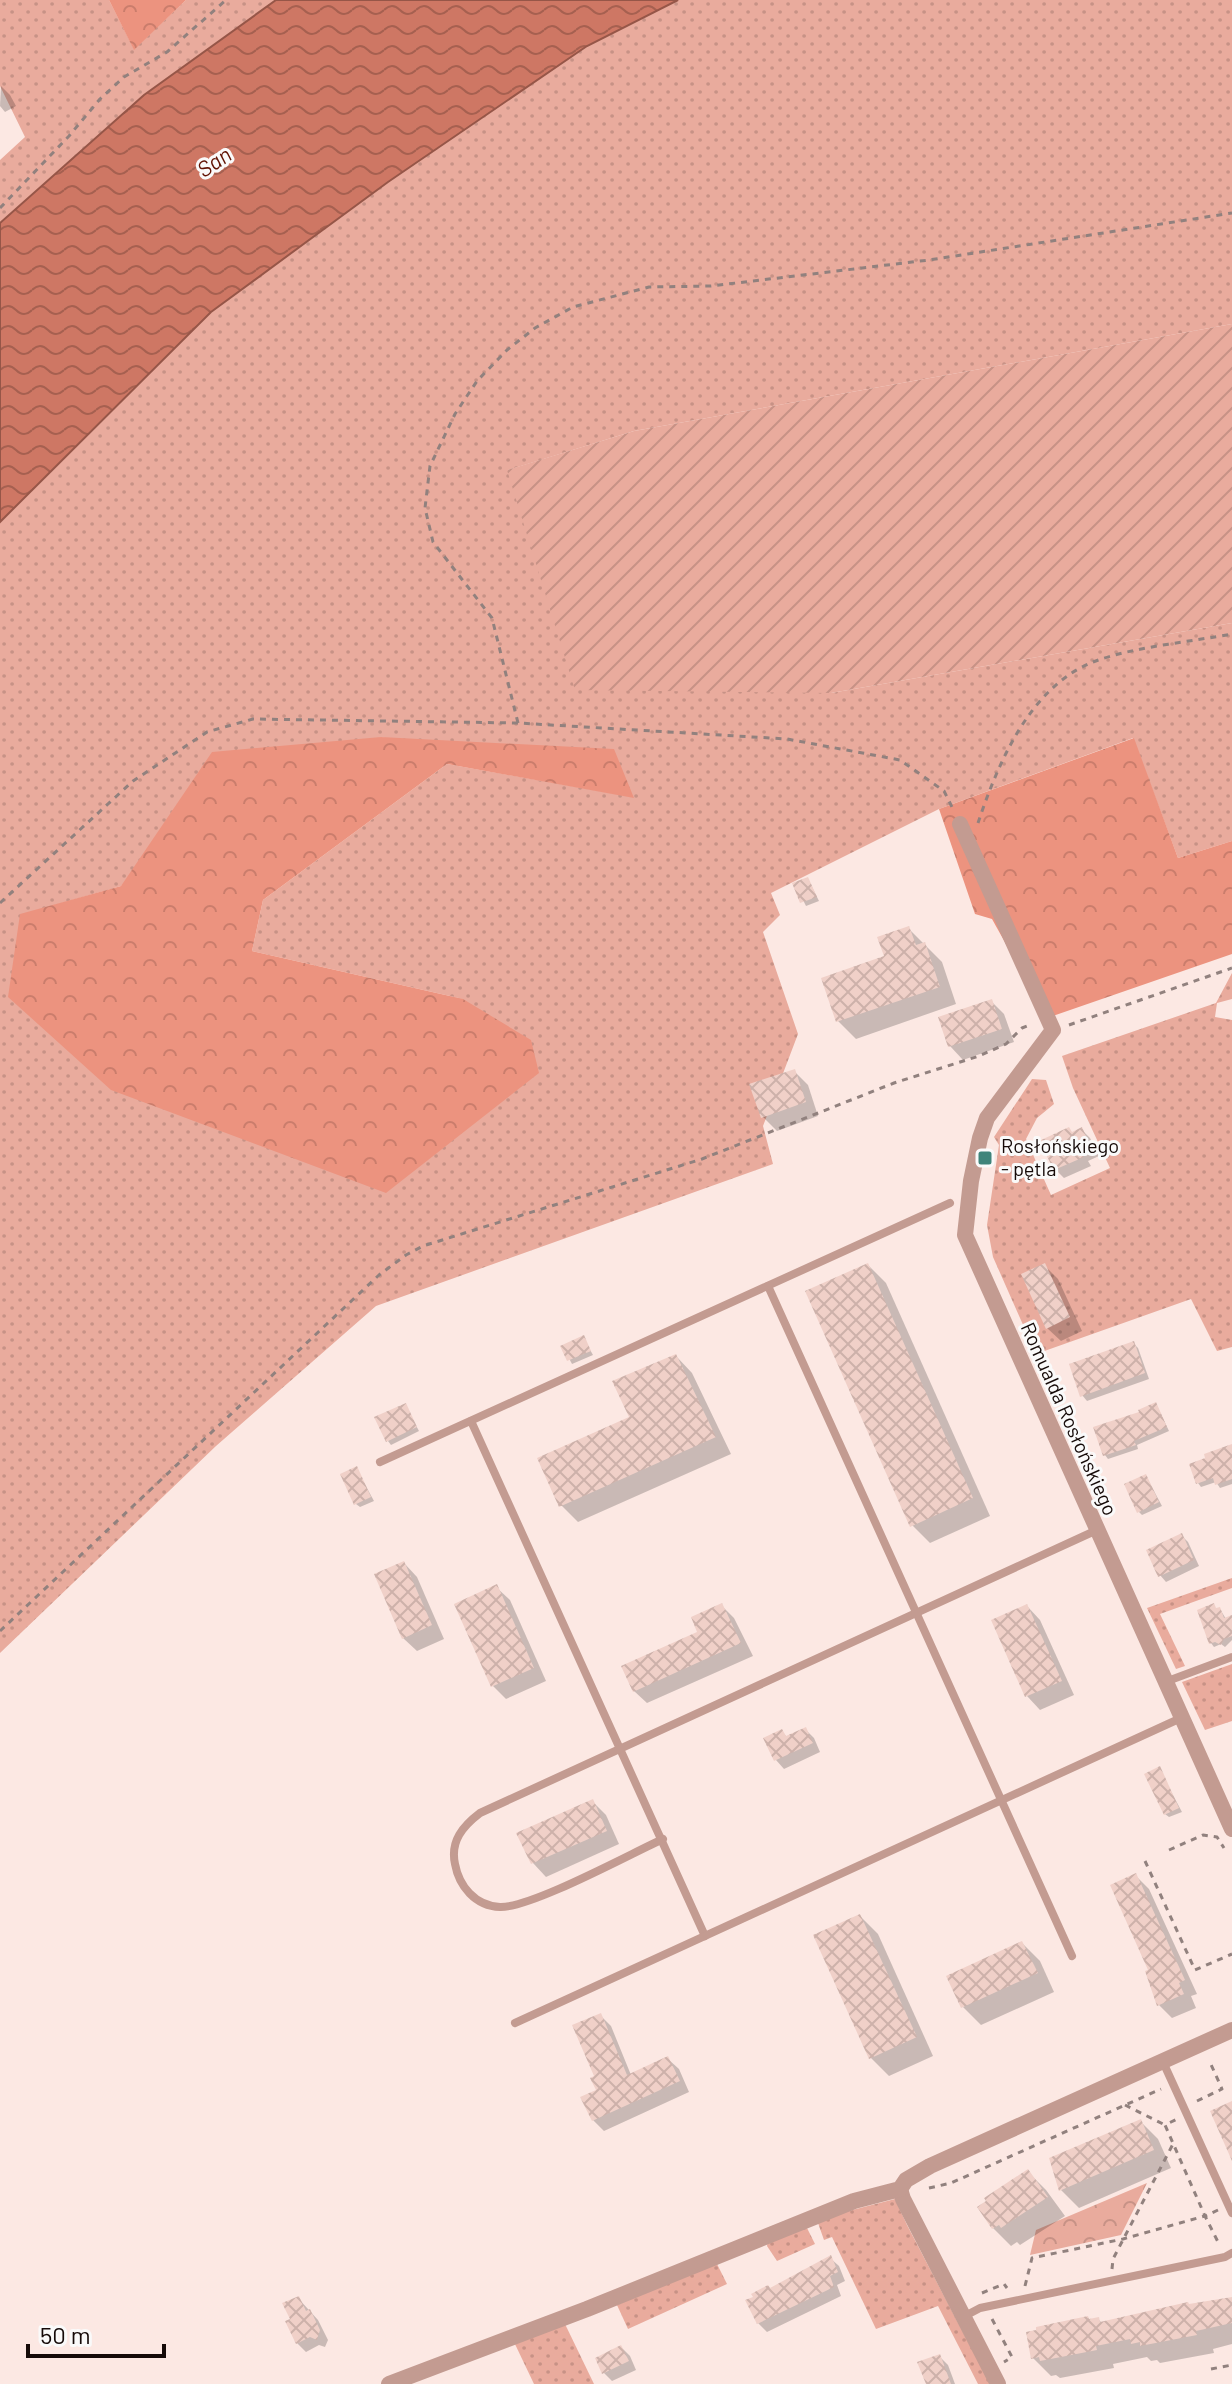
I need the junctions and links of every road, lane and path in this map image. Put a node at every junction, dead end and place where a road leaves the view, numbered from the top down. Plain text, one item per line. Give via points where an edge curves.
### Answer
1 (226, 0) edge
2 (0, 208) edge
3 (1232, 213) edge
4 (1232, 634) edge
5 (518, 723) junction
6 (967, 828) junction
7 (0, 903) edge
8 (1232, 968) edge
9 (1050, 1024) junction
10 (950, 1203) dead end
11 (768, 1286) junction
12 (471, 1421) junction
13 (380, 1462) dead end
14 (1097, 1530) junction
15 (916, 1613) junction
16 (0, 1631) edge
17 (1232, 1657) edge
18 (1165, 1682) junction
19 (1181, 1718) junction
20 (621, 1748) junction
21 (1001, 1801) junction
22 (1232, 1829) edge
23 (663, 1839) junction
24 (1224, 1848) dead end
25 (1169, 1850) dead end
26 (1145, 1861) dead end
27 (705, 1936) junction
28 (1232, 1954) edge
29 (1072, 1956) dead end
30 (515, 2023) dead end
31 (1232, 2030) edge
32 (1206, 2053) dead end
33 (1163, 2062) junction
34 (1173, 2084) junction
35 (1193, 2102) dead end
36 (1125, 2105) junction
37 (1187, 2114) junction
38 (1165, 2125) junction
39 (1173, 2144) junction
40 (900, 2189) junction
41 (921, 2193) dead end
42 (1232, 2213) edge
43 (1205, 2216) junction
44 (1123, 2239) junction
45 (1229, 2255) edge
46 (1113, 2259) dead end
47 (974, 2296) dead end
48 (986, 2307) junction
49 (963, 2317) junction
50 (1232, 2365) edge
51 (1211, 2369) dead end
52 (1002, 2378) edge
53 (389, 2384) edge

1 - 2 path via 167,52 124,77 100,99
3 - 5 path via 914,262 724,284 649,287 573,307 535,328 477,381 455,414 430,466 425,508 433,542 492,618
4 - 6 path via 1093,662 1055,684 1030,711
5 - 6 path via 787,739 900,760 944,791
5 - 7 path via 253,719 207,732 133,781
6 - 9 street
8 - 9 path
9 - 14 street, Romualda Rosłońskiego via 987,1118 971,1181 965,1235
9 - 16 path via 1022,1028 1006,1044 979,1056 894,1083 702,1159 406,1255
10 - 11 lane
11 - 12 lane
11 - 15 lane
12 - 13 lane
12 - 20 lane
14 - 15 lane
14 - 18 street, Romualda Rosłońskiego
15 - 20 lane
15 - 21 lane
17 - 18 lane
18 - 19 street, Romualda Rosłońskiego
19 - 21 lane
19 - 22 street, Romualda Rosłońskiego
20 - 23 lane
20 - 23 lane via 466,1823 453,1858 462,1885 485,1904 514,1906
21 - 27 lane
21 - 29 lane
23 - 27 lane
24 - 25 path via 1217,1837 1207,1835
26 - 28 path via 1195,1970
27 - 30 lane
31 - 33 street
32 - 35 path via 1222,2089
33 - 34 lane
33 - 40 street via 930,2166
34 - 36 path
34 - 37 lane
36 - 38 path
36 - 41 path
37 - 38 path
37 - 42 lane
38 - 39 path
39 - 43 path
39 - 44 path
40 - 49 street
40 - 53 street via 854,2201
43 - 44 path
43 - 45 path
44 - 46 path
44 - 47 path via 1032,2258 1025,2287 1016,2290 1004,2284
45 - 48 lane
48 - 49 lane
48 - 52 path via 1012,2357 1001,2363
49 - 52 street
50 - 51 path

